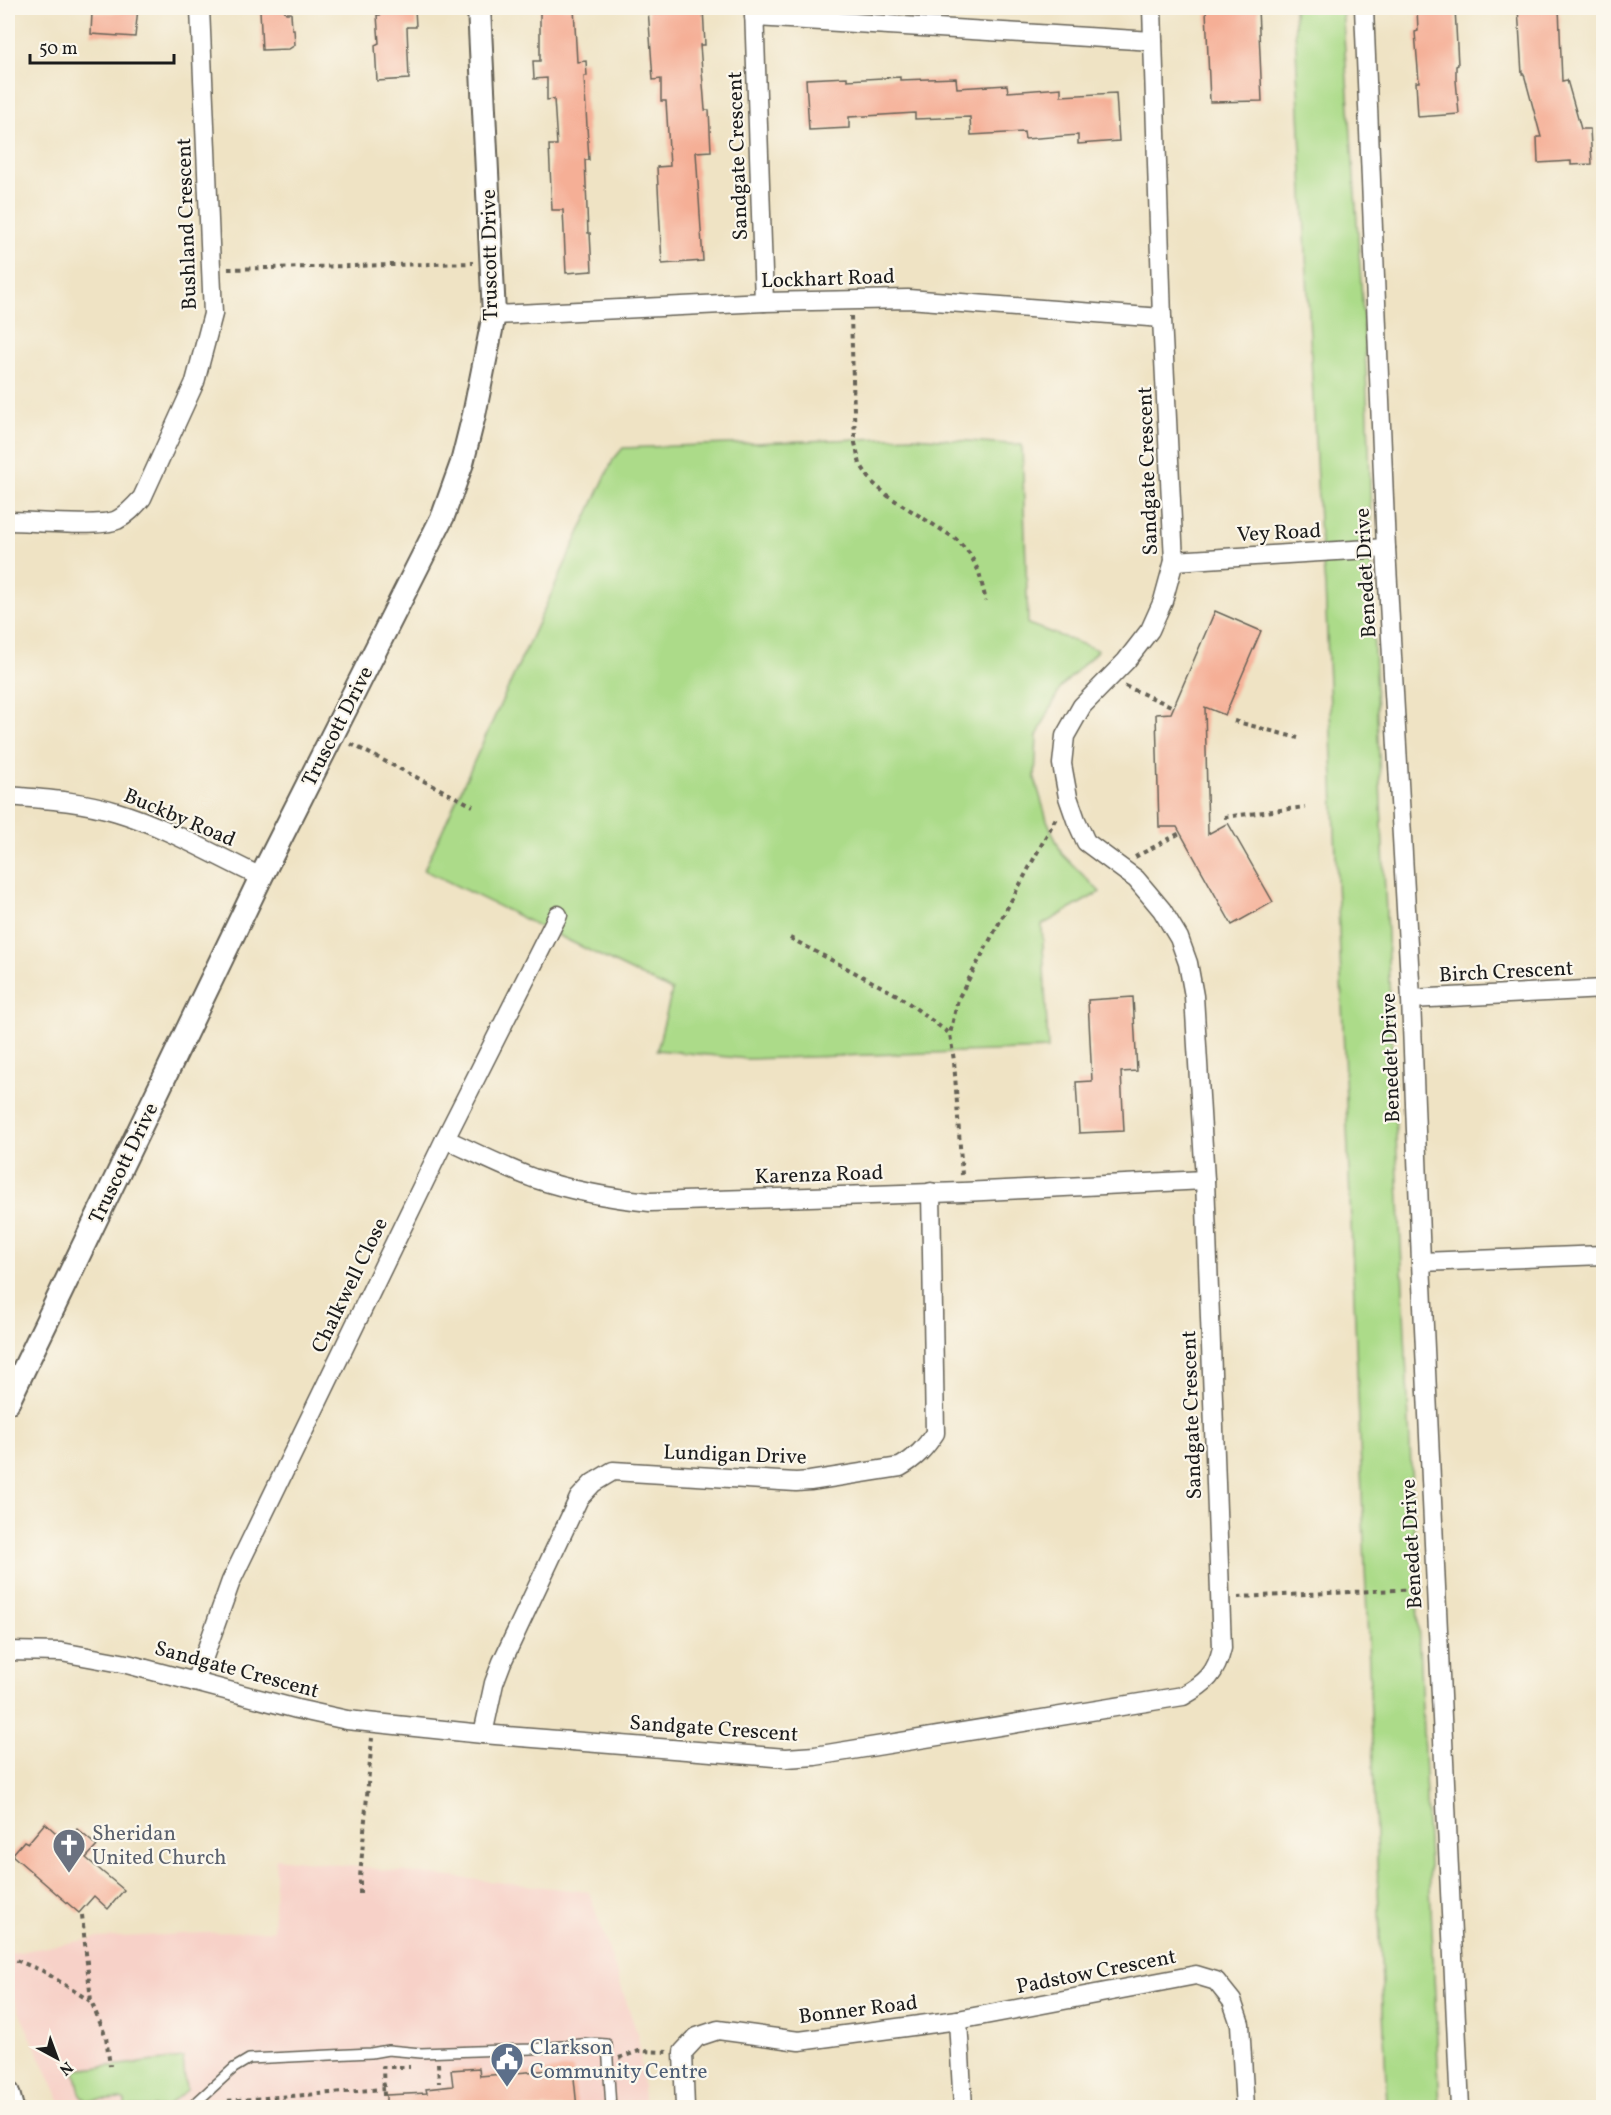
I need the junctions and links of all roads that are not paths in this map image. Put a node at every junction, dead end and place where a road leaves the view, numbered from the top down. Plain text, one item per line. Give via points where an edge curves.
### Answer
1 (200, 8) edge
2 (479, 8) edge
3 (1152, 8) edge
4 (1364, 8) edge
5 (754, 12) edge
6 (1153, 41) junction
7 (764, 302) junction
8 (494, 315) junction
9 (1162, 318) junction
10 (8, 520) edge
11 (1386, 548) junction
12 (1174, 561) junction
13 (8, 796) edge
14 (261, 877) junction
15 (558, 915) dead end
16 (1604, 989) edge
17 (1411, 999) junction
18 (445, 1138) junction
19 (1205, 1180) junction
20 (931, 1192) junction
21 (1604, 1255) edge
22 (1421, 1262) junction
23 (8, 1402) edge
24 (8, 1651) edge
25 (195, 1682) junction
26 (483, 1734) junction
27 (958, 2020) junction
28 (8, 2093) edge
29 (12, 2108) edge
30 (190, 2108) edge
31 (611, 2108) edge
32 (685, 2108) edge
33 (963, 2108) edge
34 (1245, 2108) edge
35 (1460, 2108) edge

1 - 10 street, Bushland Crescent via 213,314 195,382 142,498 130,512 115,521 99,523
2 - 8 street, Truscott Drive
3 - 6 street, Sandgate Crescent
4 - 11 street, Benedet Drive
5 - 6 street
5 - 7 street, Sandgate Crescent
6 - 9 street, Sandgate Crescent
7 - 8 street, Lockhart Road
7 - 9 street, Lockhart Road via 908,298
8 - 14 street, Truscott Drive via 462,463 443,516
9 - 12 street, Sandgate Crescent
11 - 12 street, Vey Road
11 - 17 street, Benedet Drive
12 - 19 street, Sandgate Crescent via 1150,630 1082,706 1065,736 1062,764 1068,797 1086,842 1137,879 1162,910 1188,963 1194,996
13 - 14 street, Buckby Road via 115,811
14 - 23 street, Truscott Drive
15 - 18 street, Chalkwell Close
16 - 17 street, Birch Crescent
17 - 22 street, Benedet Drive
18 - 20 street, Karenza Road via 531,1177 609,1198 650,1202
18 - 25 street, Chalkwell Close via 231,1581
19 - 20 street, Karenza Road
19 - 26 street, Sandgate Crescent via 1222,1648 1218,1666 1207,1679 1183,1696 815,1756 786,1758
20 - 26 street, Lundigan Drive via 935,1433 923,1450 900,1467 810,1481 613,1471 593,1483 579,1498 502,1662
21 - 22 street
22 - 35 street, Benedet Drive
24 - 25 street, Sandgate Crescent via 61,1652
25 - 26 street, Sandgate Crescent via 347,1720
27 - 32 street, Bonner Road via 799,2041 718,2030 697,2037 683,2052
27 - 33 street
27 - 34 street, Padstow Crescent via 1196,1975 1215,1981 1232,2001 1240,2024
28 - 29 street
30 - 31 lane via 249,2059 388,2050 421,2053 532,2049 591,2043 607,2044

